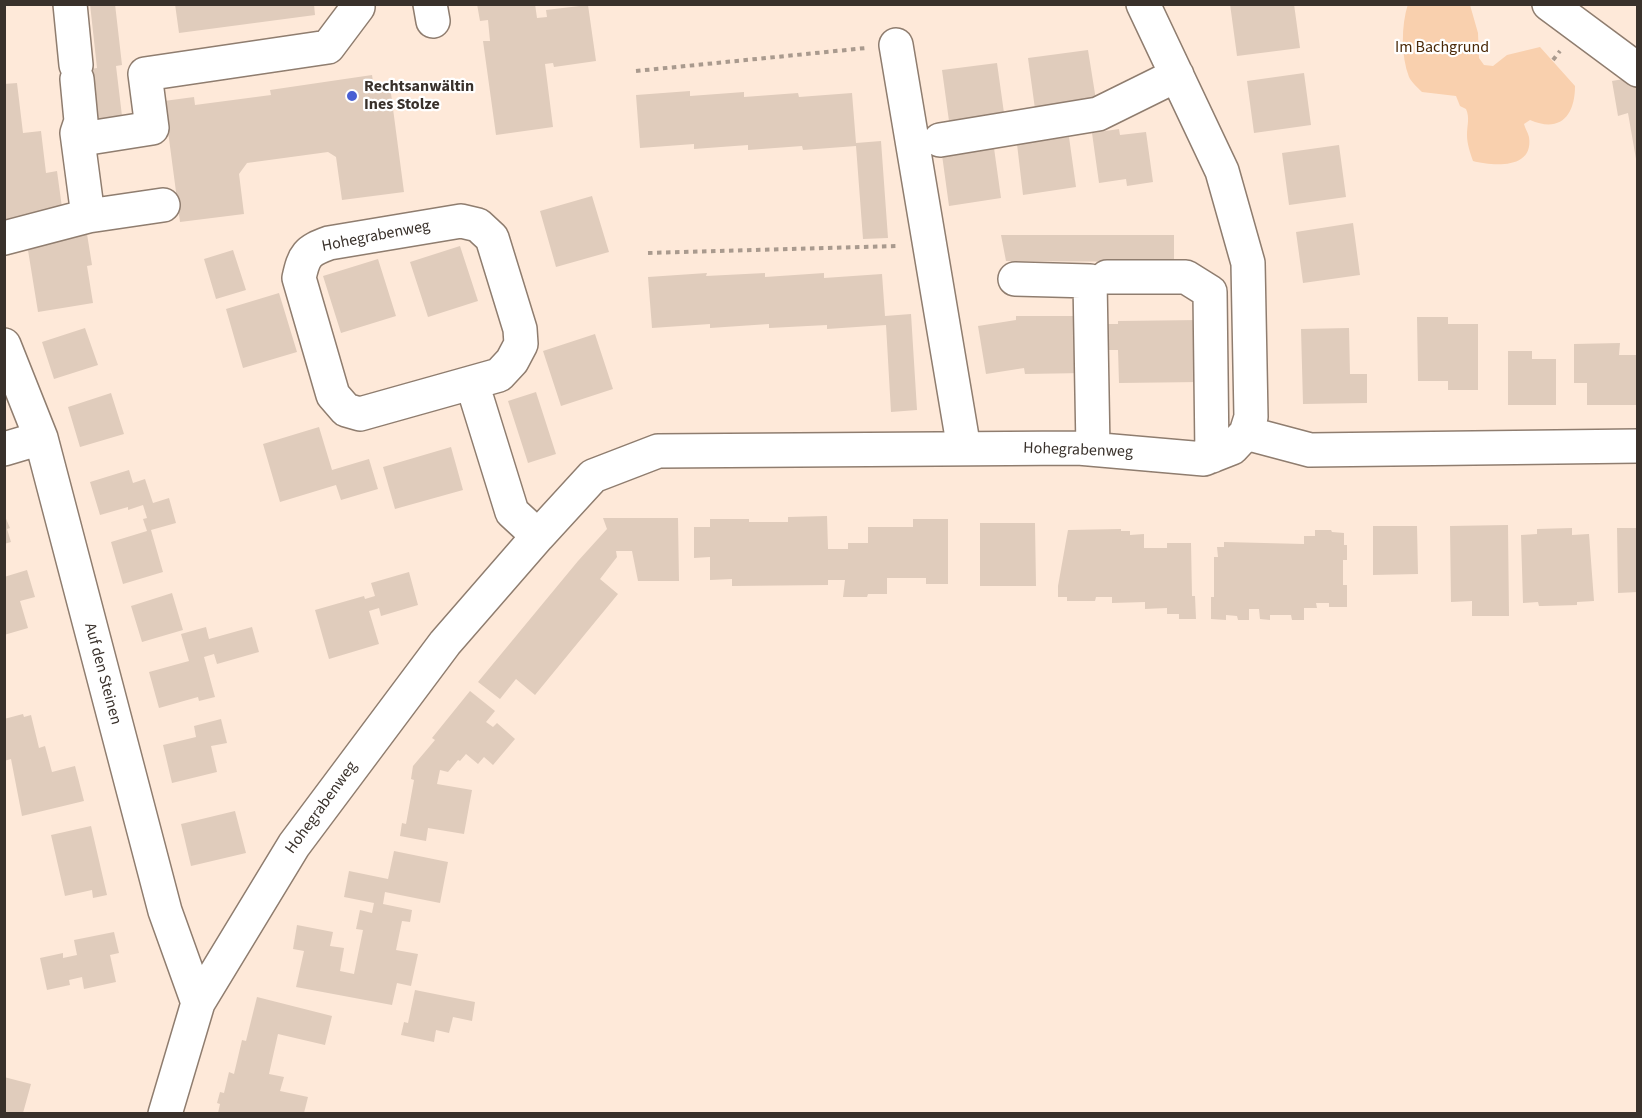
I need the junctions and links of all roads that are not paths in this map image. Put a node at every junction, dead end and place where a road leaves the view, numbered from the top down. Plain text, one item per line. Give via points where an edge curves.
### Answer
1 (70, 4) edge
2 (1143, 4) edge
3 (1549, 4) edge
4 (364, 5) edge
5 (896, 45) road end
6 (1638, 70) edge
7 (1177, 75) junction
8 (96, 137) dead end
9 (940, 140) dead end
10 (163, 205) dead end
11 (88, 216) junction
12 (4, 238) edge
13 (1107, 277) dead end
14 (1014, 279) dead end
15 (4, 345) edge
16 (472, 383) junction
17 (1246, 433) junction
18 (40, 438) junction
19 (1638, 446) edge
20 (4, 449) edge
21 (964, 449) junction
22 (1093, 449) junction
23 (1212, 456) junction
24 (537, 536) junction
25 (198, 1004) junction
26 (165, 1113) edge

1 - 11 street via 81,121 76,133
2 - 7 street
3 - 6 street
4 - 8 street via 328,47 145,74 152,128
5 - 21 street
7 - 9 street via 1098,114
7 - 17 street via 1222,171 1248,263 1251,417
10 - 11 street
11 - 12 street
13 - 23 street via 1186,277 1210,292
14 - 22 street via 1090,281
15 - 18 street, Auf den Steinen
16 - 16 street, Hohegrabenweg via 500,375 521,344 492,238 478,225 462,221 311,249 298,278 333,395 346,410 360,414
16 - 24 street via 512,512
17 - 19 street via 1310,450
17 - 23 street, Hohegrabenweg via 1232,448
18 - 20 street
18 - 25 street, Auf den Steinen via 165,911
21 - 22 street, Hohegrabenweg
21 - 24 street, Hohegrabenweg via 658,451 593,476
22 - 23 street, Hohegrabenweg via 1204,459
24 - 25 street, Hohegrabenweg via 445,643 294,845
25 - 26 street, Hohegrabenweg

